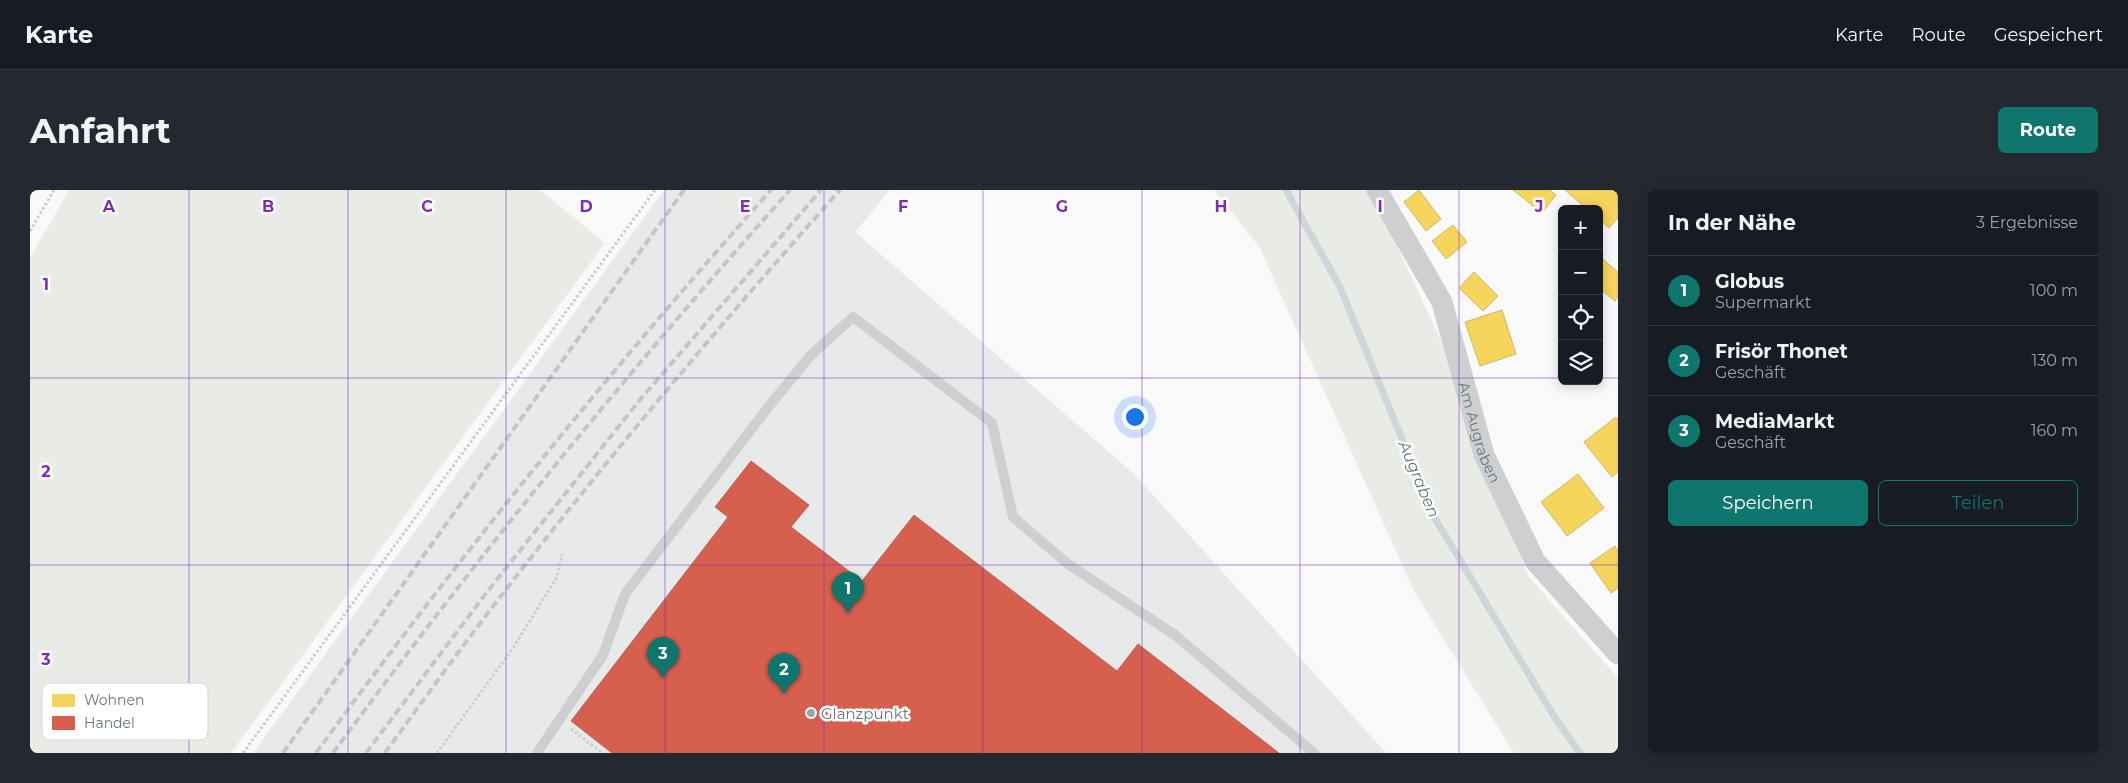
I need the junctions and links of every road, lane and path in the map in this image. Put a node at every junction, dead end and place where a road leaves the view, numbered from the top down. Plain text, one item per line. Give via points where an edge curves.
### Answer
1 (54, 190) edge
2 (655, 190) edge
3 (1377, 190) edge
4 (30, 231) edge
5 (562, 554) dead end
6 (1618, 654) edge
7 (559, 719) junction
8 (243, 753) edge
9 (437, 753) edge
10 (537, 753) edge
11 (602, 753) edge
12 (1314, 753) edge

1 - 4 path
2 - 8 path
3 - 6 street, Am Augraben via 1442,302 1484,455 1535,561
5 - 9 path via 557,577 513,648
7 - 10 lane
7 - 11 path
7 - 12 lane via 603,655 625,594 810,356 853,317 992,424 1013,517 1068,564 1175,635

